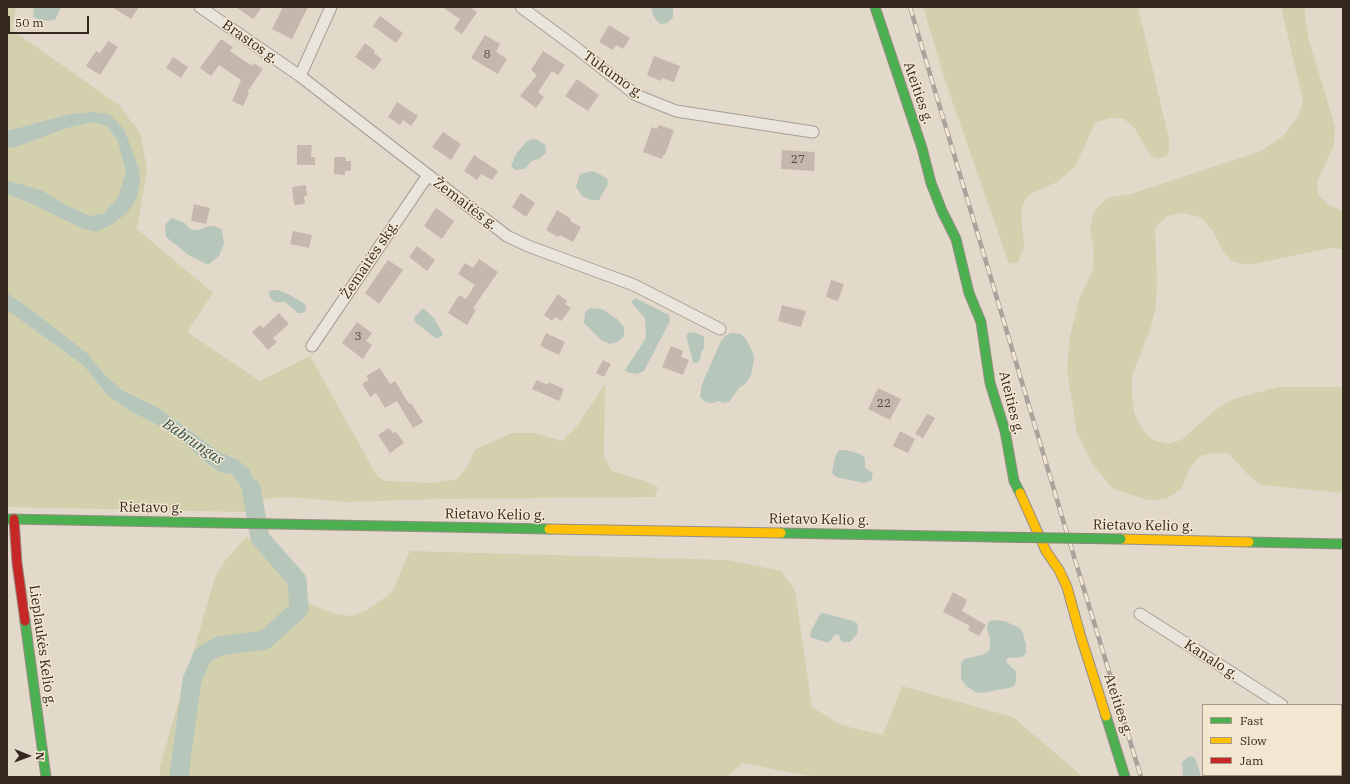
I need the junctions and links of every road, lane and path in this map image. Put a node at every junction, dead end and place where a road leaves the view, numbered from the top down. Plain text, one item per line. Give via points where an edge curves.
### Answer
1 (200, 7) edge
2 (331, 7) edge
3 (521, 7) edge
4 (875, 7) edge
5 (300, 76) junction
6 (813, 132) dead end
7 (428, 175) junction
8 (720, 329) dead end
9 (312, 346) dead end
10 (11, 519) edge
11 (294, 525) joint
12 (1343, 544) edge
13 (1140, 614) dead end
14 (1280, 704) edge
15 (46, 777) edge
16 (1125, 777) edge

1 - 5 street, Brastos g.
2 - 5 street
3 - 6 street, Tukumo g. via 636,95 676,111
4 - 16 main road, Ateities g. via 922,148 931,183 956,239 969,293 981,322 990,383 1005,431 1014,481 1046,551 1067,587
5 - 7 street, Žemaitės g.
7 - 8 street, Žemaitės g. via 507,236 634,285
7 - 9 street, Žemaitės skg.
10 - 11 main road, Rietavo g.
10 - 15 main road, Lieplaukės Kelio g.
11 - 12 main road, Rietavo Kelio g., bridge
13 - 14 street, Kanalo g.

